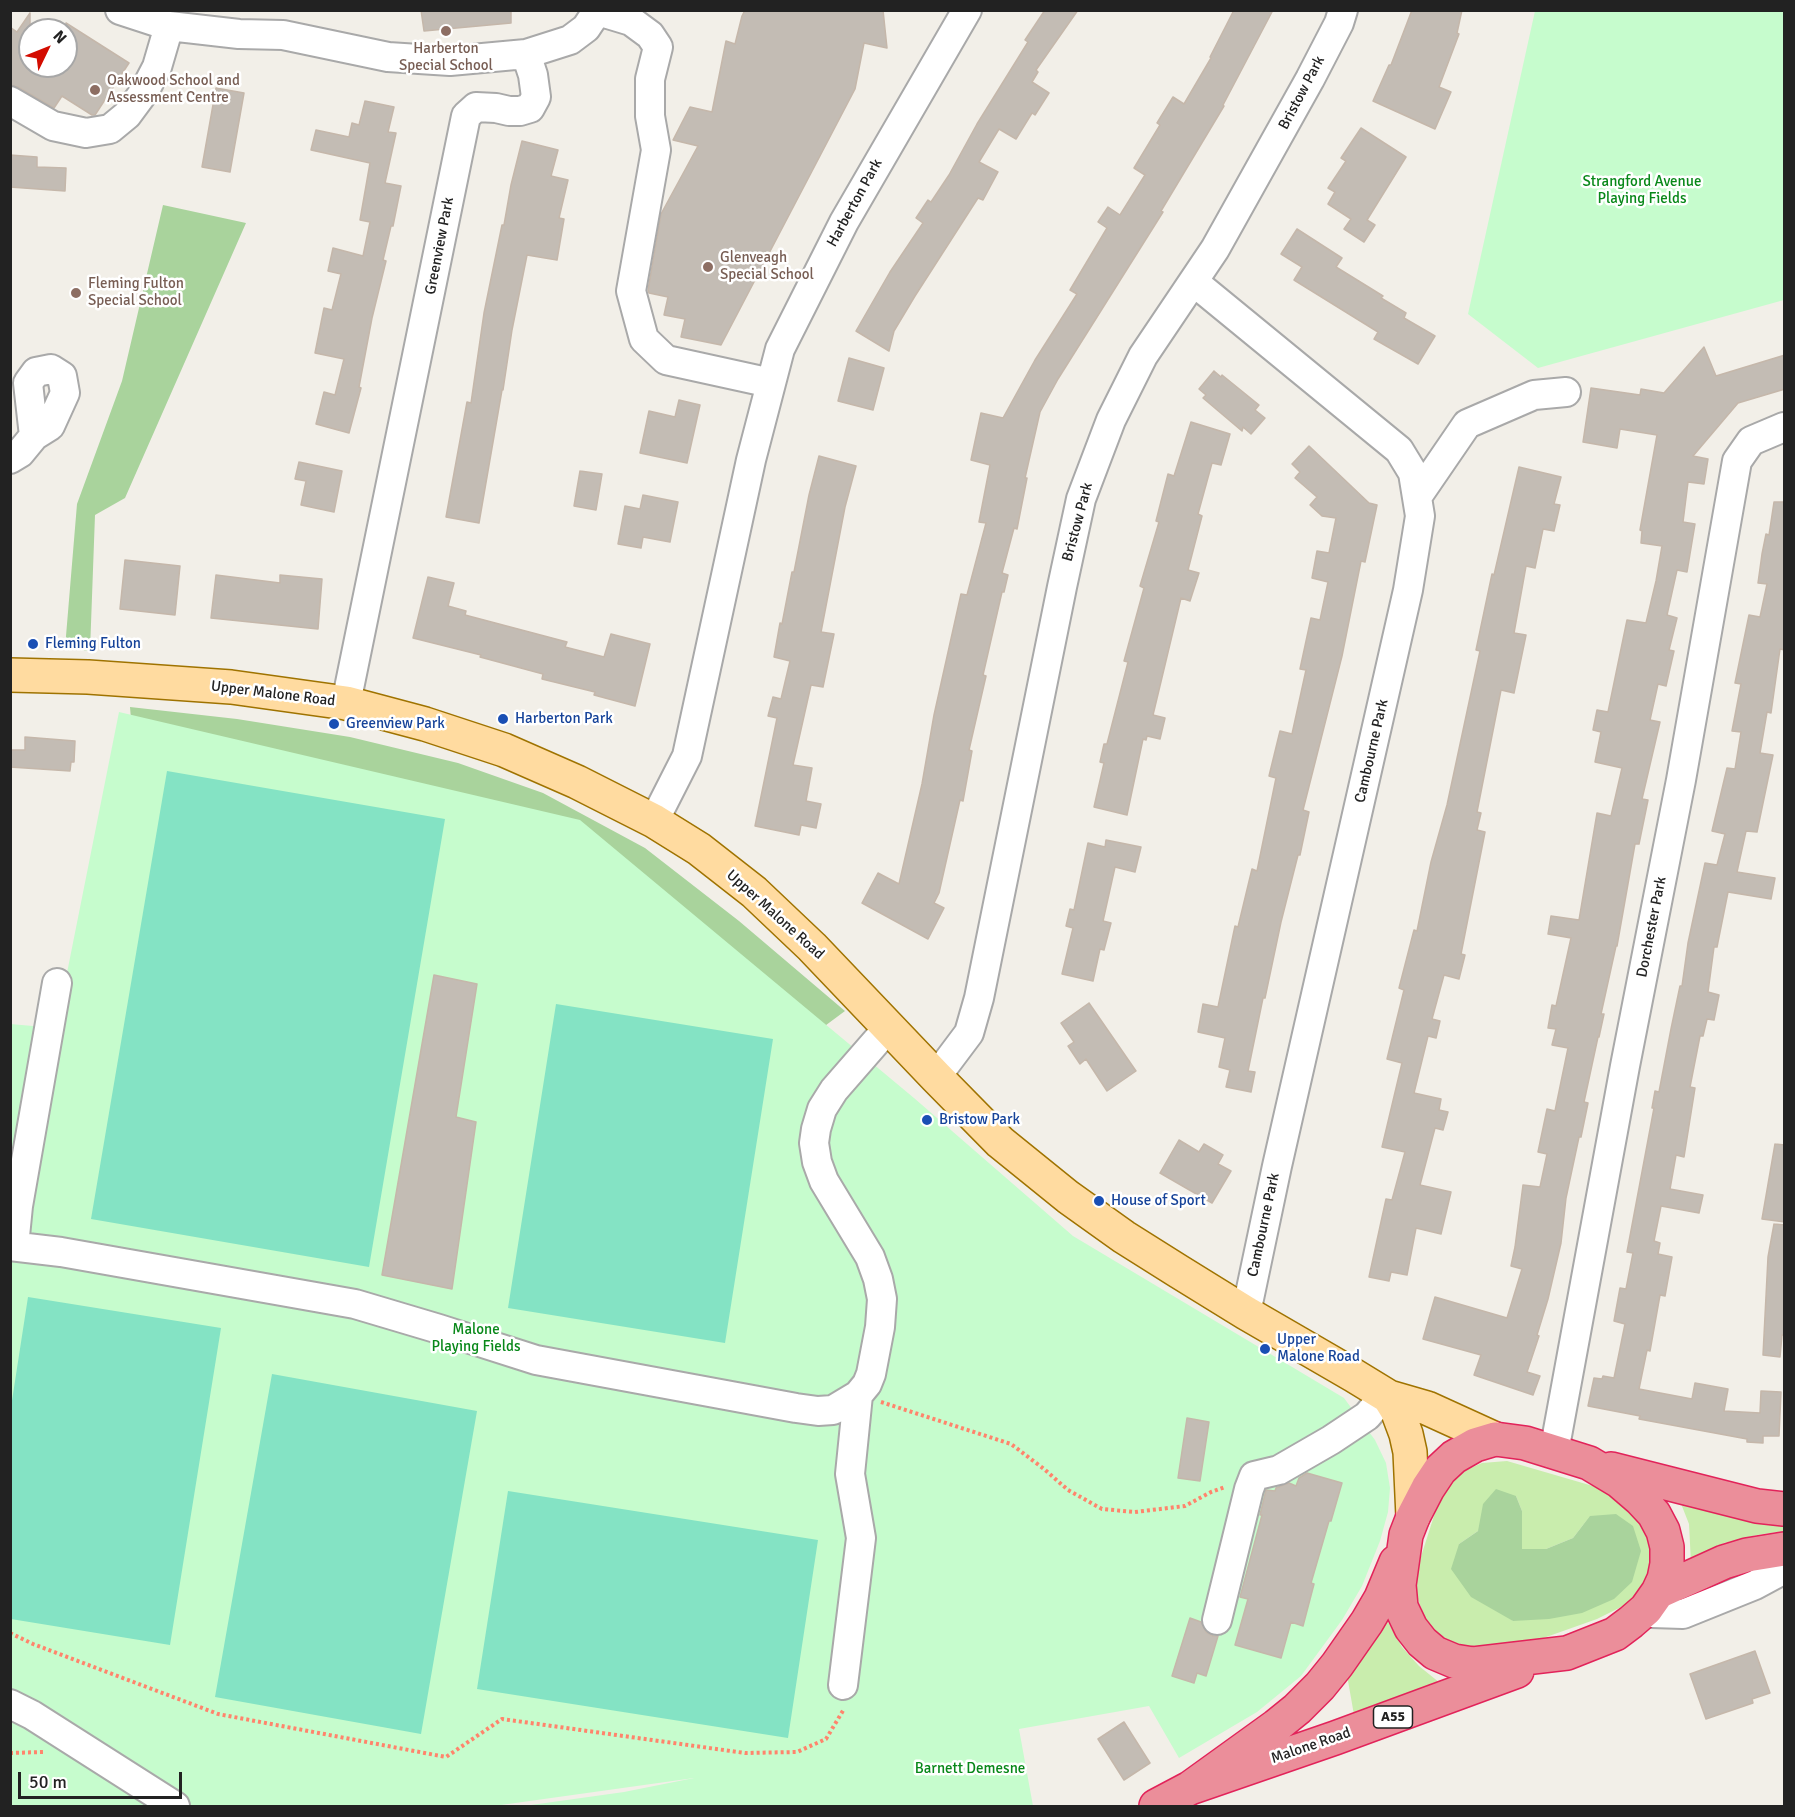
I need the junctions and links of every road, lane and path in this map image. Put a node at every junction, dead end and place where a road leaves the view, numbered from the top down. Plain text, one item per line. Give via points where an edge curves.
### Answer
1 (120, 10) edge
2 (967, 10) edge
3 (1343, 10) edge
4 (598, 11) edge
5 (169, 26) junction
6 (526, 54) junction
7 (10, 101) edge
8 (1194, 282) junction
9 (771, 383) junction
10 (1566, 392) dead end
11 (1785, 427) edge
12 (34, 436) dead end
13 (10, 459) edge
14 (1417, 497) junction
15 (10, 675) edge
16 (346, 703) junction
17 (654, 821) junction
18 (57, 983) dead end
19 (888, 1028) junction
20 (936, 1077) junction
21 (12, 1246) edge
22 (1246, 1313) junction
23 (858, 1395) junction
24 (1387, 1396) junction
25 (1496, 1439) junction
26 (1554, 1452) junction
27 (1588, 1463) junction
28 (1254, 1476) junction
29 (1785, 1509) edge
30 (1410, 1526) junction
31 (1784, 1549) edge
32 (1655, 1603) junction
33 (1217, 1620) dead end
34 (10, 1633) edge
35 (1567, 1653) junction
36 (843, 1685) joint
37 (10, 1704) edge
38 (1190, 1788) junction
39 (175, 1806) edge
40 (1156, 1806) edge

1 - 5 street
2 - 9 street, Harberton Park via 844,222 780,349
3 - 8 street, Bristow Park via 1283,129
4 - 6 street via 586,28 570,40
4 - 9 street via 631,21 658,46 650,79 650,116 656,150 631,291 644,339 666,360
5 - 6 street via 283,35 388,57 450,61
5 - 7 street via 157,67 144,92 127,115 110,129 86,133 54,126
6 - 16 street, Greenview Park via 536,97 530,108 509,111 476,107 466,116
8 - 14 street, Cambourne Park via 1399,450 1413,473
8 - 20 street, Bristow Park via 1143,356 1111,420 1081,499 979,998 969,1033
9 - 17 street, Harberton Park via 687,756
10 - 14 street via 1534,395 1467,424
11 - 26 street, Dorchester Park via 1751,441 1737,461
12 - 13 street
14 - 22 street, Cambourne Park via 1420,516 1408,590
15 - 16 main road, Upper Malone Road via 231,687
16 - 17 main road, Upper Malone Road via 504,750
17 - 19 main road, Upper Malone Road via 699,849 754,892
18 - 21 street
19 - 20 main road, Upper Malone Road
19 - 23 street via 822,1109 814,1143 824,1181 870,1257 882,1299 871,1374
20 - 22 main road, Upper Malone Road via 1000,1142 1068,1197
21 - 23 street via 355,1304 536,1360 796,1408 833,1410
22 - 24 main road, Upper Malone Road
23 - 28 path via 1011,1444 1068,1490 1102,1509 1135,1512 1185,1506
23 - 36 street via 850,1474 861,1538
24 - 25 main road, Upper Malone Road via 1427,1408
24 - 28 street via 1367,1416 1331,1440 1278,1470
24 - 30 main road via 1397,1410 1410,1452
25 - 26 highway, A55
25 - 30 highway, A55 via 1475,1445 1440,1470
26 - 27 highway, A55
27 - 29 highway, A55 via 1757,1506
27 - 32 highway, A55 via 1640,1499 1663,1531 1667,1564
28 - 33 street
30 - 35 highway, A55 via 1399,1585 1401,1607 1411,1628 1435,1653 1473,1664
30 - 38 highway, Malone Road / A55 via 1381,1599 1320,1686 1276,1726
31 - 32 highway, A55 via 1724,1562
31 - 32 street via 1781,1571 1755,1584 1683,1614
32 - 35 highway, A55 via 1615,1634
34 - 36 path via 218,1714 446,1757 502,1719 745,1753 797,1752 826,1739 844,1711
35 - 38 highway, Malone Road / A55
37 - 39 street
38 - 40 highway, Malone Road / A55

